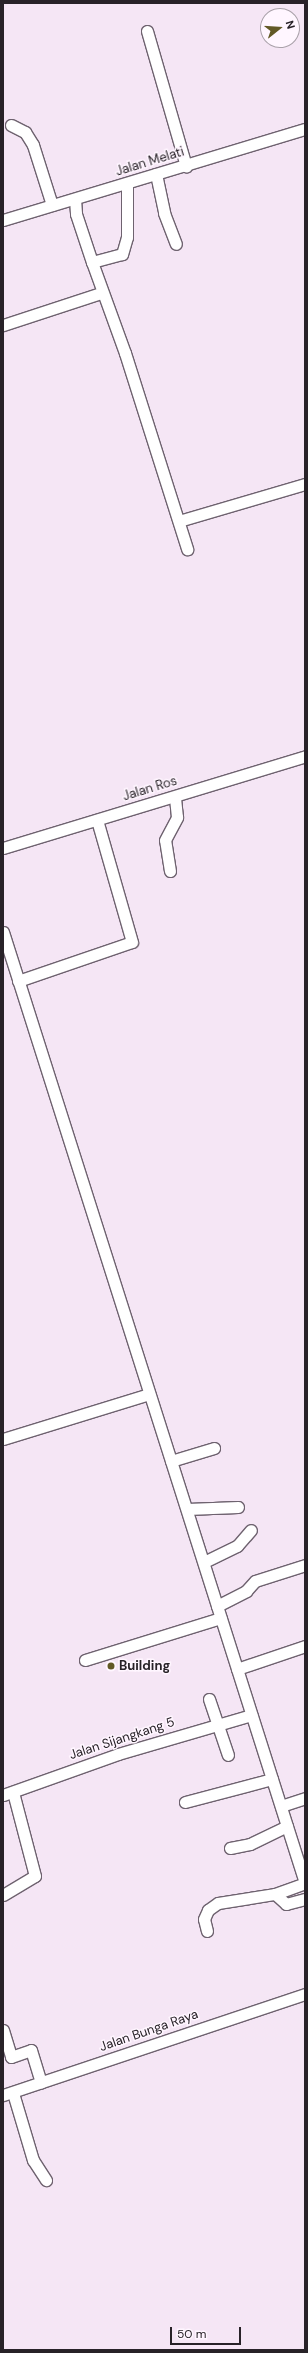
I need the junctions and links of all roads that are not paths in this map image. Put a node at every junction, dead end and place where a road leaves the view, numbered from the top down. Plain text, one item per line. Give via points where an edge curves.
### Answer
1 (147, 32) dead end
2 (11, 125) dead end
3 (305, 129) edge
4 (186, 166) junction
5 (156, 174) junction
6 (127, 183) junction
7 (75, 199) junction
8 (52, 205) junction
9 (3, 220) edge
10 (176, 244) dead end
11 (92, 262) junction
12 (101, 293) junction
13 (3, 325) edge
14 (305, 484) edge
15 (180, 521) junction
16 (187, 549) dead end
17 (305, 756) edge
18 (175, 797) junction
19 (97, 820) junction
20 (3, 848) edge
21 (170, 871) dead end
22 (3, 932) edge
23 (18, 981) junction
24 (149, 1394) junction
25 (3, 1439) edge
26 (214, 1448) dead end
27 (172, 1460) junction
28 (238, 1508) dead end
29 (187, 1509) junction
30 (251, 1530) dead end
31 (204, 1562) junction
32 (305, 1564) edge
33 (217, 1606) junction
34 (221, 1618) junction
35 (305, 1646) edge
36 (85, 1660) dead end
37 (237, 1669) junction
38 (209, 1699) dead end
39 (251, 1715) junction
40 (217, 1724) junction
41 (228, 1755) dead end
42 (272, 1779) junction
43 (8, 1793) edge
44 (305, 1798) edge
45 (184, 1802) dead end
46 (281, 1806) junction
47 (287, 1826) junction
48 (230, 1848) dead end
49 (305, 1883) edge
50 (275, 1894) junction
51 (3, 1895) edge
52 (305, 1899) edge
53 (207, 1931) dead end
54 (305, 1994) edge
55 (3, 2030) edge
56 (41, 2083) junction
57 (8, 2094) edge
58 (46, 2180) dead end

1 - 4 street
2 - 8 street via 25,132 33,145
3 - 4 street, Jalan Melati
4 - 5 street, Jalan Melati
5 - 6 street, Jalan Melati
5 - 10 street via 164,213
6 - 7 street, Jalan Melati
6 - 11 street via 126,237 122,254
7 - 8 street, Jalan Melati
7 - 11 street via 76,214
8 - 9 street, Jalan Melati
11 - 12 street
12 - 13 street
12 - 15 street via 125,353
14 - 15 street
15 - 16 street
17 - 18 street, Jalan Ros
18 - 19 street, Jalan Ros
18 - 21 street via 177,817 165,840
19 - 20 street, Jalan Ros
19 - 23 street via 132,942
22 - 23 street
23 - 24 street
24 - 25 street
24 - 27 street
26 - 27 street
27 - 29 street
28 - 29 street
29 - 31 street
30 - 31 street via 237,1546
31 - 33 street
32 - 33 street via 255,1581 246,1590
33 - 34 street
34 - 36 street
34 - 37 street
35 - 37 street
37 - 39 street
38 - 40 street
39 - 40 street, Jalan Sijangkang 5
39 - 42 street
40 - 41 street
40 - 43 street, Jalan Sijangkang 5 via 118,1754
42 - 45 street
42 - 46 street
43 - 51 street via 35,1876
44 - 46 street
46 - 47 street
47 - 48 street via 250,1844
47 - 49 street
49 - 50 street
50 - 52 street via 286,1904
50 - 53 street via 212,1906 204,1919
54 - 56 street, Jalan Bunga Raya
55 - 56 street via 11,2056 31,2050
56 - 57 street, Jalan Bunga Raya
57 - 58 street via 33,2160

